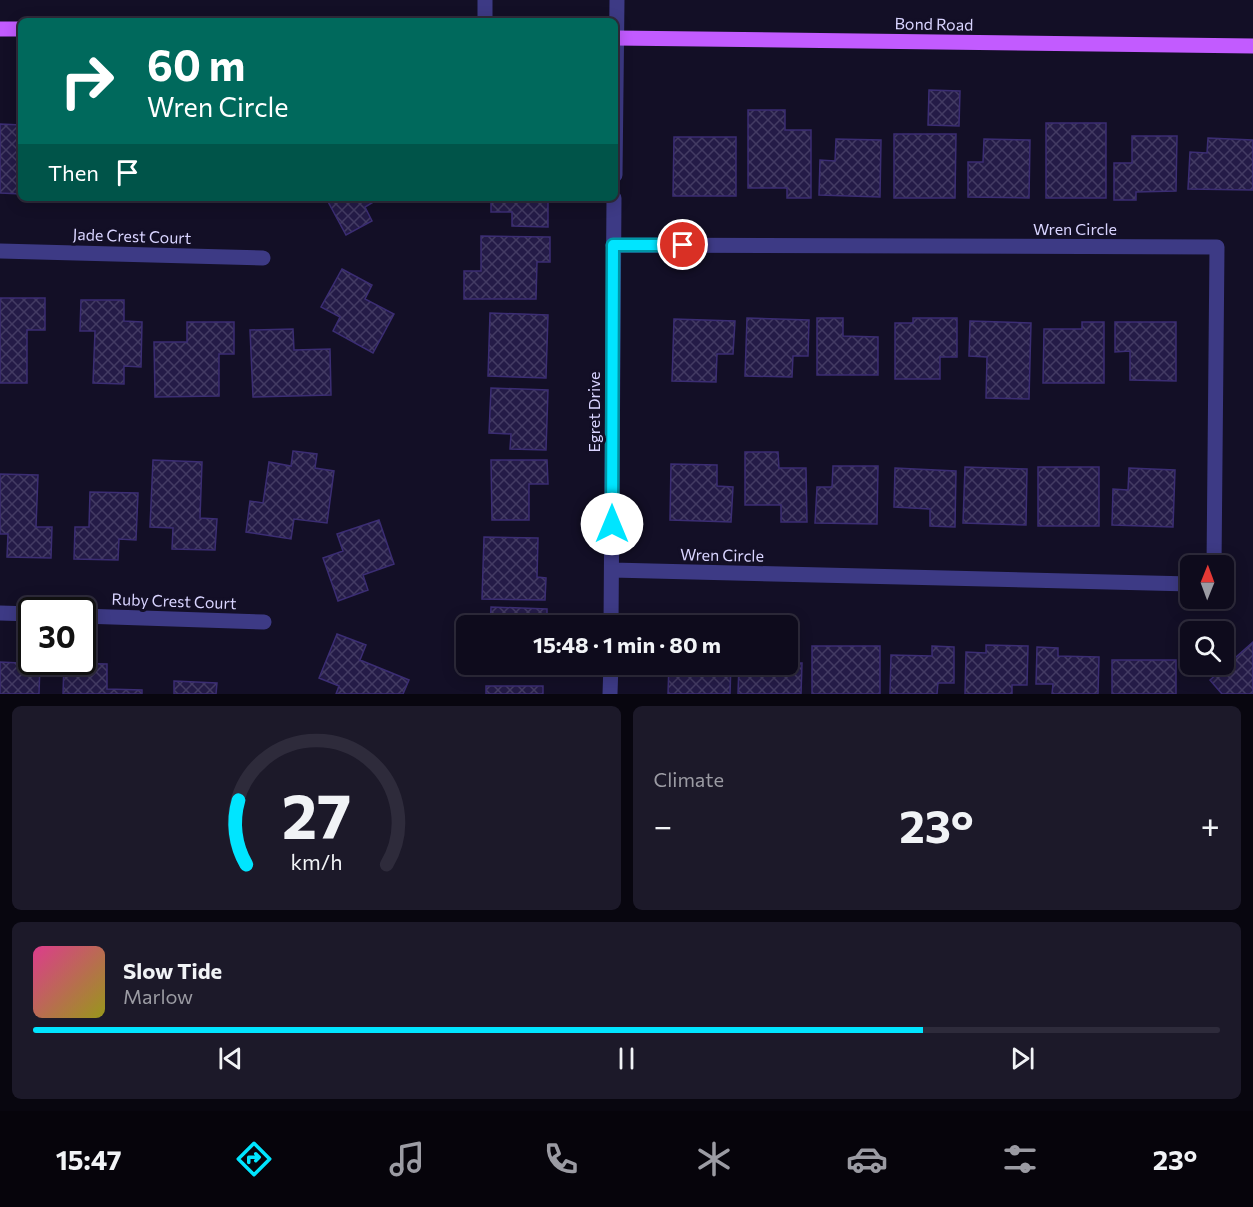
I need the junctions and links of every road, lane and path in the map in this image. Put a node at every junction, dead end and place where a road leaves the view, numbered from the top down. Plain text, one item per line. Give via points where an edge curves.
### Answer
1 (484, 0) edge
2 (617, 0) edge
3 (485, 18) edge
4 (617, 18) edge
5 (0, 29) edge
6 (18, 29) edge
7 (618, 39) edge
8 (1253, 46) edge
9 (615, 201) edge
10 (613, 245) junction
11 (0, 251) edge
12 (264, 258) dead end
13 (1214, 555) edge
14 (612, 570) junction
15 (1180, 584) edge
16 (0, 613) edge
17 (18, 614) edge
18 (611, 615) edge
19 (96, 616) edge
20 (264, 622) dead end
21 (610, 675) edge
22 (610, 694) edge

1 - 3 street
2 - 4 street
5 - 6 main road
7 - 8 main road, Bond Road
9 - 10 street, Egret Drive
10 - 13 street, Wren Circle via 1217,247
10 - 14 street, Egret Drive
11 - 12 street, Jade Crest Court
14 - 15 street, Wren Circle
14 - 18 street, Egret Drive
16 - 17 street
19 - 20 street, Ruby Crest Court
21 - 22 street

